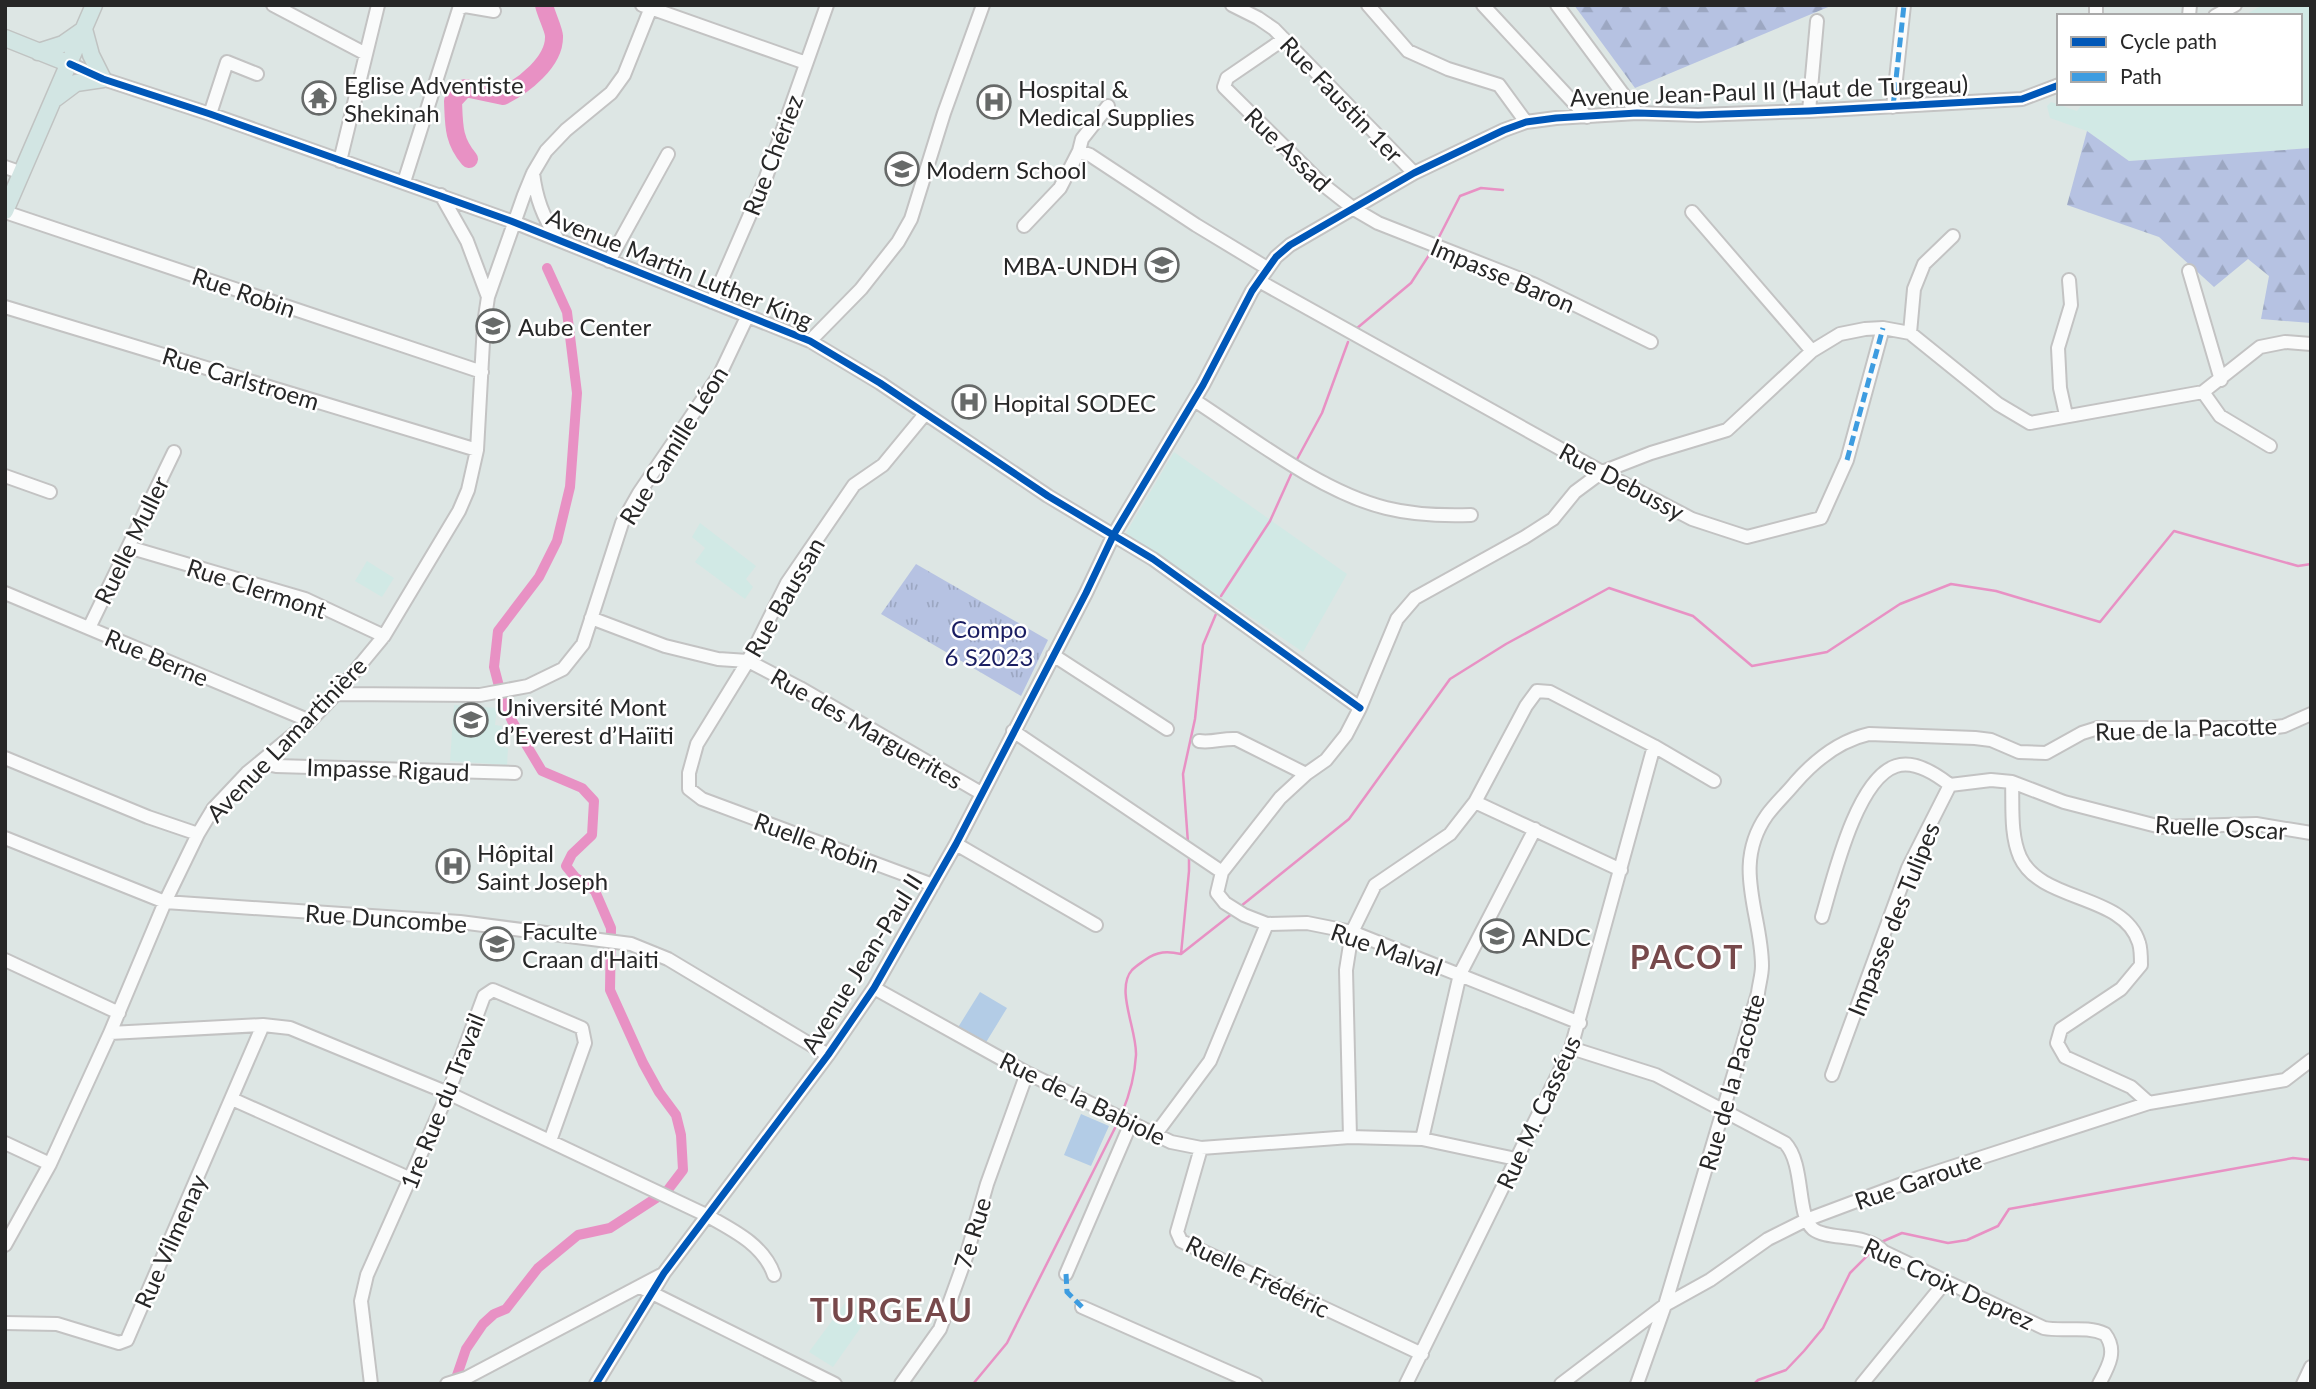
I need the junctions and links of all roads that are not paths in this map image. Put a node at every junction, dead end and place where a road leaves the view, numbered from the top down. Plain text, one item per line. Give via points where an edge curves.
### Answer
1 (94, 5) edge
2 (273, 5) edge
3 (378, 5) edge
4 (827, 5) edge
5 (983, 5) edge
6 (1232, 5) edge
7 (1368, 5) edge
8 (1483, 5) edge
9 (1557, 5) edge
10 (1904, 5) edge
11 (2235, 5) edge
12 (648, 6) edge
13 (494, 11) dead end
14 (2219, 14) edge
15 (1817, 21) dead end
16 (84, 29) junction
17 (5, 38) edge
18 (1284, 39) junction
19 (38, 52) junction
20 (366, 54) junction
21 (806, 63) junction
22 (70, 64) junction
23 (257, 74) dead end
24 (103, 79) junction
25 (2057, 86) edge
26 (54, 100) junction
27 (1108, 106) dead end
28 (1893, 107) junction
29 (1809, 111) junction
30 (1637, 113) junction
31 (210, 114) junction
32 (1587, 117) junction
33 (1526, 122) junction
34 (1079, 151) junction
35 (668, 154) dead end
36 (340, 160) junction
37 (5, 167) edge
38 (22, 173) junction
39 (533, 173) junction
40 (1414, 173) junction
41 (404, 182) junction
42 (441, 195) junction
43 (1354, 209) junction
44 (5, 211) edge
45 (1692, 212) dead end
46 (514, 222) junction
47 (1024, 226) dead end
48 (1953, 236) dead end
49 (557, 239) junction
50 (609, 261) junction
51 (1267, 268) junction
52 (2189, 271) dead end
53 (2069, 280) dead end
54 (1259, 281) junction
55 (488, 297) junction
56 (712, 302) junction
57 (5, 307) edge
58 (747, 317) junction
59 (1883, 328) junction
60 (1910, 333) junction
61 (810, 341) junction
62 (1651, 342) dead end
63 (2311, 344) edge
64 (1812, 351) junction
65 (482, 372) junction
66 (2221, 380) junction
67 (2203, 392) junction
68 (1194, 400) junction
69 (925, 414) junction
70 (2066, 415) junction
71 (2270, 446) dead end
72 (477, 450) junction
73 (174, 452) dead end
74 (1602, 472) junction
75 (5, 476) edge
76 (50, 492) dead end
77 (1471, 515) dead end
78 (1114, 534) junction
79 (128, 547) junction
80 (5, 593) edge
81 (591, 618) junction
82 (89, 628) junction
83 (384, 636) junction
84 (1053, 655) junction
85 (748, 661) junction
86 (336, 694) junction
87 (1360, 708) junction
88 (2311, 714) edge
89 (310, 721) junction
90 (1167, 729) dead end
91 (1013, 731) junction
92 (1199, 741) dead end
93 (1654, 746) junction
94 (5, 758) edge
95 (262, 763) junction
96 (515, 772) dead end
97 (1306, 774) junction
98 (1714, 781) dead end
99 (2012, 782) junction
100 (1950, 785) junction
101 (981, 793) junction
102 (702, 799) joint
103 (1475, 802) junction
104 (1535, 829) junction
105 (2311, 833) edge
106 (198, 834) junction
107 (5, 838) edge
108 (956, 844) junction
109 (1621, 870) junction
110 (1222, 872) junction
111 (933, 885) junction
112 (165, 902) junction
113 (1822, 917) dead end
114 (1267, 924) junction
115 (1096, 925) dead end
116 (1352, 932) junction
117 (5, 960) edge
118 (1460, 974) junction
119 (874, 988) junction
120 (119, 1013) junction
121 (1580, 1023) junction
122 (263, 1026) junction
123 (110, 1033) junction
124 (1572, 1048) junction
125 (828, 1055) junction
126 (2311, 1060) edge
127 (1027, 1073) junction
128 (1832, 1074) dead end
129 (448, 1093) junction
130 (232, 1099) junction
131 (2149, 1103) junction
132 (1723, 1111) junction
133 (1124, 1119) junction
134 (1154, 1135) junction
135 (1350, 1137) junction
136 (1422, 1139) junction
137 (550, 1141) junction
138 (5, 1143) edge
139 (1201, 1148) junction
140 (1516, 1158) junction
141 (50, 1164) junction
142 (411, 1179) junction
143 (706, 1215) junction
144 (1806, 1220) junction
145 (5, 1245) edge
146 (664, 1273) junction
147 (1066, 1274) dead end
148 (774, 1275) dead end
149 (1946, 1281) junction
150 (638, 1286) junction
151 (651, 1292) junction
152 (1665, 1305) junction
153 (1082, 1307) dead end
154 (5, 1323) edge
155 (1422, 1354) junction
156 (2311, 1367) edge
157 (371, 1384) edge
158 (447, 1384) edge
159 (596, 1384) edge
160 (835, 1384) edge
161 (901, 1384) edge
162 (1256, 1384) edge
163 (1406, 1384) edge
164 (1561, 1384) edge
165 (1637, 1384) edge
166 (1862, 1384) edge
167 (2099, 1384) edge
168 (2303, 1384) edge

1 - 16 main road
2 - 20 street
3 - 20 street
4 - 21 street, Rue Chériez
5 - 61 street via 911,219 861,289
6 - 18 street, Rue Faustin 1er
7 - 33 street via 1408,51 1499,85
8 - 32 street
9 - 30 street
10 - 28 street
11 - 14 street
12 - 21 street
12 - 39 street, Avenue Lamartinière via 624,75 611,93 546,151
13 - 41 street via 459,9
15 - 29 street
16 - 19 main road via 63,44
16 - 22 main road
16 - 24 main road
17 - 19 main road, Avenue Martin Luther King
18 - 40 street, Rue Faustin 1er
18 - 43 street, Rue Assad via 1227,78 1224,87 1321,183
19 - 22 main road, Avenue Martin Luther King
19 - 26 main road via 53,73
20 - 36 street
21 - 56 street, Rue Chériez via 765,180
22 - 24 street, Avenue Martin Luther King
22 - 26 main road
23 - 31 street via 227,62
24 - 26 main road via 76,83
24 - 31 street, Avenue Martin Luther King
25 - 28 street, Avenue Jean-Paul II (Haut de Turgeau) via 2022,99
26 - 38 main road
27 - 34 street via 1082,139
28 - 29 street, Avenue Jean-Paul II (Haut de Turgeau)
29 - 30 street, Avenue Jean-Paul II (Haut de Turgeau)
30 - 32 street, Avenue Jean-Paul II (Haut de Turgeau)
31 - 36 street, Avenue Martin Luther King
32 - 33 street, Avenue Jean-Paul II (Haut de Turgeau)
33 - 40 street, Avenue Jean-Paul II (Haut de Turgeau)
34 - 47 street via 1060,188
34 - 51 street
35 - 50 street
36 - 41 street, Avenue Martin Luther King
37 - 38 street
38 - 44 main road
39 - 46 street, Avenue Lamartinière
39 - 49 street via 536,197
40 - 43 street, Avenue Jean-Paul II (Haut de Turgeau)
41 - 42 street, Avenue Martin Luther King
42 - 46 street, Avenue Martin Luther King
42 - 55 street via 467,241
43 - 51 street, Avenue Jean-Paul II (Haut de Turgeau) via 1290,245
43 - 62 street, Impasse Baron via 1378,223 1533,284
44 - 65 street, Rue Robin
45 - 64 street
46 - 49 street, Avenue Martin Luther King
46 - 55 street, Avenue Lamartinière
48 - 60 street via 1924,264 1914,289
49 - 50 street, Avenue Martin Luther King
50 - 56 street, Avenue Martin Luther King
51 - 54 street, Avenue Jean-Paul II (Haut de Turgeau)
52 - 66 street
53 - 70 street via 2071,305 2058,348
54 - 68 street, Avenue Jean-Paul II (Haut de Turgeau)
54 - 74 street, Rue Debussy
55 - 65 street, Avenue Lamartinière
56 - 58 street, Avenue Martin Luther King
57 - 72 street, Rue Carlstroem
58 - 61 street, Avenue Martin Luther King
58 - 81 street, Rue Camille Léon via 719,374 622,523
59 - 60 street
59 - 64 street via 1840,334
59 - 74 street, Rue Debussy via 1847,460 1821,518 1747,537 1692,519
60 - 70 street via 1998,404 2030,423
61 - 69 street, Avenue Martin Luther King
63 - 66 street via 2285,342 2260,347
64 - 74 street via 1727,430
65 - 72 street, Avenue Lamartinière
66 - 67 street
67 - 70 street
67 - 71 street via 2220,416
68 - 77 street via 1338,490 1386,508 1431,516
68 - 78 street, Avenue Jean-Paul II
69 - 78 street, Avenue Martin Luther King
69 - 85 street, Rue Baussan via 883,465 854,485 787,583
72 - 83 street, Avenue Lamartinière via 459,511
73 - 79 street, Ruelle Muller
74 - 87 street via 1575,492 1553,519 1415,598 1397,619
75 - 76 street
78 - 84 street, Avenue Jean-Paul II
78 - 87 street, Avenue Martin Luther King
79 - 82 street, Ruelle Muller
79 - 83 street, Rue Clermont via 304,599
80 - 82 street, Rue Berne
81 - 85 street, Rue des Marguerites via 665,646
81 - 86 street, Rue Camille Léon via 583,644 564,669 528,686 480,695
82 - 89 street, Rue Berne
83 - 86 street, Avenue Lamartinière
84 - 90 street
84 - 91 street, Avenue Jean-Paul II
85 - 101 street, Rue des Marguerites
85 - 102 street, Rue Baussan via 697,744 689,789
86 - 89 street, Avenue Lamartinière
87 - 97 street via 1326,760
88 - 132 street, Rue de la Pacotte via 2269,728 2098,728 2046,753 2019,752 1992,740 1885,734 1852,738 1836,746 1809,767 1766,816 1755,837 1750,882 1762,967
89 - 95 street, Avenue Lamartinière
91 - 101 street, Avenue Jean-Paul II
91 - 110 street
92 - 97 street via 1236,739
93 - 98 street
93 - 103 street via 1550,692 1537,691
93 - 109 street, Rue M. Casséus
94 - 106 street
95 - 96 street, Impasse Rigaud
95 - 106 street, Avenue Lamartinière via 213,809
97 - 110 street via 1280,798
99 - 100 street
99 - 105 street, Ruelle Oscar via 2064,802 2161,827 2256,824
99 - 131 street via 2014,839 2034,877 2127,921 2140,943 2141,965 2121,989 2061,1029 2057,1043 2065,1058 2131,1087
100 - 113 street via 1920,768 1896,766 1873,782 1842,848
100 - 128 street, Impasse des Tulipes via 1908,868
101 - 108 street, Avenue Jean-Paul II
102 - 111 street, Ruelle Robin
103 - 104 street
103 - 116 street via 1450,834 1375,885
104 - 109 street
104 - 118 street
106 - 112 street, Avenue Lamartinière
107 - 112 street, Rue Duncombe
108 - 111 street, Avenue Jean-Paul II
108 - 115 street
109 - 121 street, Rue M. Casséus
110 - 114 street, Rue Malval via 1217,893 1225,903
111 - 119 street, Avenue Jean-Paul II
112 - 120 street, Avenue Lamartinière
112 - 125 street, Rue Duncombe via 460,922 631,944 668,959
114 - 116 street, Rue Malval via 1307,923
114 - 134 street via 1210,1061
116 - 118 street, Rue Malval
116 - 135 street via 1346,970
117 - 120 street
118 - 121 street, Rue Malval
118 - 136 street
119 - 125 street, Avenue Jean-Paul II
119 - 127 street, Rue de la Babiole
120 - 123 street, Avenue Lamartinière
121 - 124 street, Rue M. Casséus
122 - 123 street
122 - 129 street via 290,1028
122 - 130 street, Rue Vilmenay
123 - 141 street, Avenue Lamartinière
124 - 132 street via 1656,1075
124 - 140 street, Rue M. Casséus
125 - 143 street, Avenue Jean-Paul II
126 - 131 street, Rue Garoute via 2285,1080
127 - 133 street, Rue de la Babiole
127 - 161 street, 7e Rue via 940,1329
129 - 137 street
129 - 137 street, 1re Rue du Travail via 484,996 493,990 582,1028 585,1044
129 - 142 street, 1re Rue du Travail
130 - 142 street
130 - 154 street, Rue Vilmenay via 127,1340 118,1343 57,1324
131 - 144 street, Rue Garoute via 1918,1178
132 - 144 street via 1791,1149
132 - 152 street, Rue de la Pacotte
133 - 134 street, Rue de la Babiole
133 - 147 street
134 - 139 street, Rue de la Babiole
135 - 136 street, Rue de la Babiole
135 - 139 street, Rue de la Babiole
136 - 140 street, Rue de la Babiole
137 - 143 street
138 - 141 street
139 - 155 street, Ruelle Frédéric via 1177,1232 1181,1241
140 - 155 street, Rue M. Casséus
141 - 145 street, Avenue Lamartinière
142 - 157 street, 1re Rue du Travail via 367,1275 361,1301
143 - 146 street, Avenue Jean-Paul II
143 - 148 street via 745,1237 766,1257
144 - 149 street, Rue Croix Deprez via 1820,1233 1867,1242
144 - 152 street, Rue Garoute
146 - 150 street
146 - 151 street, Avenue Jean-Paul II
149 - 166 street
149 - 167 street, Rue Croix Deprez via 2044,1328 2105,1334 2112,1349 2111,1361
150 - 151 street
150 - 158 street
151 - 159 street, Avenue Jean-Paul II
151 - 160 street
152 - 164 street, Rue Garoute
152 - 165 street, Rue de la Pacotte
153 - 162 street
155 - 163 street, Rue M. Casséus
156 - 168 street

